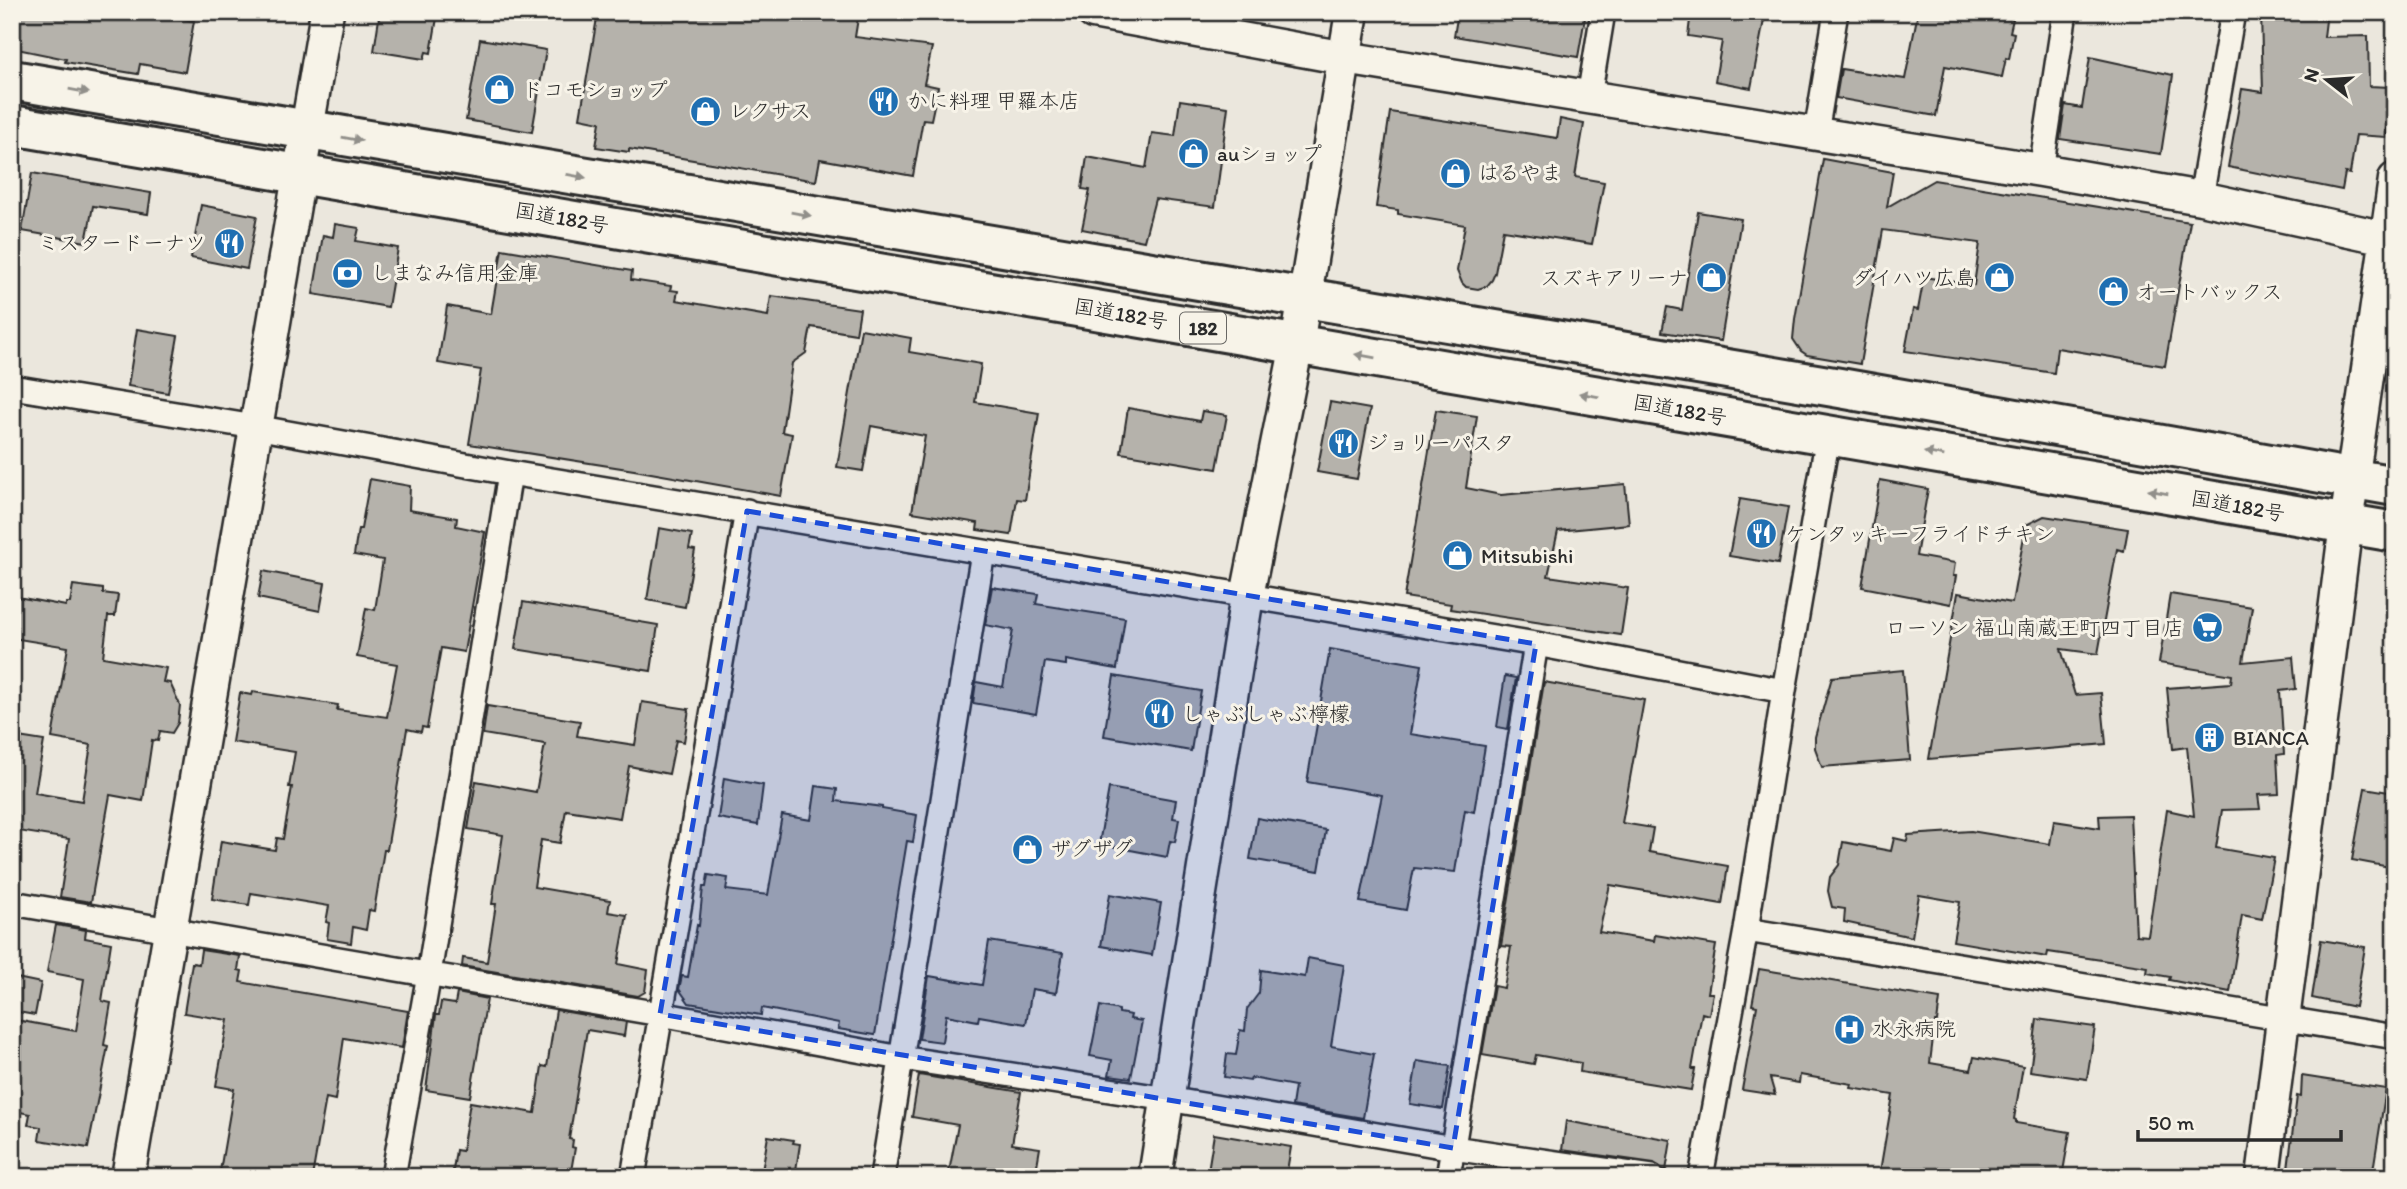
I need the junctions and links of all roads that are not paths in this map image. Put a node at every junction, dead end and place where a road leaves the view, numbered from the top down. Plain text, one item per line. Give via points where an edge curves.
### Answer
1 (327, 12) edge
2 (1352, 12) edge
3 (1603, 12) edge
4 (1836, 12) edge
5 (2066, 12) edge
6 (2233, 12) edge
7 (1112, 14) edge
8 (1345, 58) junction
9 (12, 80) edge
10 (1589, 97) junction
11 (12, 125) edge
12 (306, 131) junction
13 (1816, 133) junction
14 (2041, 170) junction
15 (299, 173) junction
16 (2394, 184) edge
17 (2201, 198) junction
18 (2390, 239) edge
19 (1305, 298) junction
20 (1297, 344) junction
21 (12, 387) edge
22 (255, 427) junction
23 (1828, 436) junction
24 (510, 473) junction
25 (2352, 479) junction
26 (2395, 486) edge
27 (747, 511) junction
28 (2346, 524) junction
29 (2395, 532) edge
30 (983, 552) junction
31 (1247, 596) junction
32 (1536, 644) junction
33 (1784, 691) junction
34 (12, 903) edge
35 (171, 929) junction
36 (1746, 930) junction
37 (429, 974) junction
38 (660, 1014) junction
39 (2283, 1018) junction
40 (2395, 1037) edge
41 (901, 1058) junction
42 (1168, 1099) junction
43 (1453, 1148) junction
44 (128, 1177) edge
45 (393, 1177) edge
46 (633, 1177) edge
47 (882, 1177) edge
48 (1155, 1177) edge
49 (1448, 1177) edge
50 (1652, 1177) edge
51 (1701, 1177) edge
52 (2263, 1177) edge

1 - 12 street
2 - 8 street
3 - 10 street
4 - 13 street
5 - 14 street
6 - 17 street
7 - 8 street
8 - 10 street
8 - 19 street
9 -> 12 highway, 国道182号 / 182
10 - 13 street
11 - 15 highway, 国道182号 / 182
12 - 15 street
12 -> 19 highway, 国道182号 / 182
13 - 14 street
14 - 17 street
15 - 20 highway, 国道182号 / 182
15 - 22 street
16 - 18 street
17 - 18 street
18 - 25 street
19 - 20 street
19 - 25 highway, 国道182号 / 182
23 -> 20 highway, 国道182号 / 182
20 - 31 street
21 - 22 street
22 - 24 street
22 - 35 street
28 -> 23 highway, 国道182号 / 182
23 - 33 street
24 - 27 street
24 - 37 street
25 - 26 highway, 国道182号 / 182
25 - 28 street
27 - 30 street
27 - 38 street
28 - 29 highway, 国道182号 / 182
28 - 39 street
30 - 31 street
30 - 41 street
31 - 32 street
31 - 42 street
32 - 33 street
32 - 43 street
33 - 36 street
34 - 35 street
35 - 37 street
35 - 44 street
36 - 39 street
36 - 51 street
37 - 38 street
37 - 45 street
38 - 41 street
38 - 46 street
39 - 40 street
39 - 52 street
41 - 42 street
41 - 47 street
42 - 43 street
42 - 48 street
43 - 49 street
43 - 50 street

